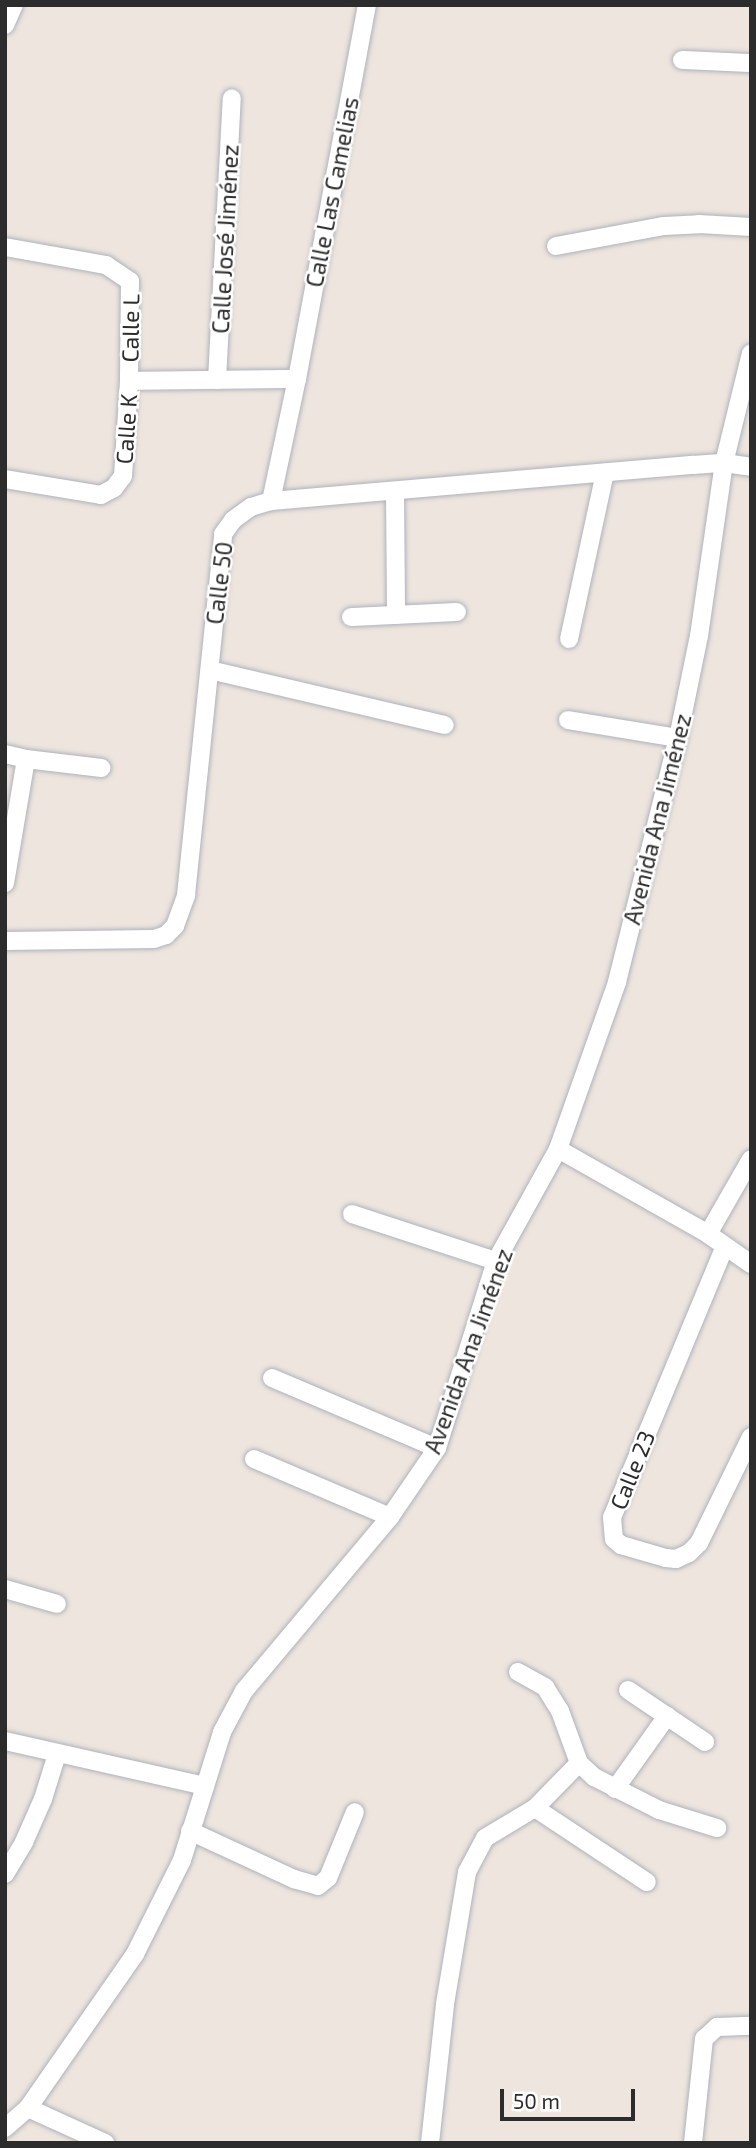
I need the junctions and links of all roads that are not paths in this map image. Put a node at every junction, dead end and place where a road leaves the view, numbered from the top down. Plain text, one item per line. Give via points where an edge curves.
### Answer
1 (14, 5) edge
2 (367, 5) edge
3 (5, 25) edge
4 (682, 60) dead end
5 (751, 63) edge
6 (232, 98) dead end
7 (751, 228) edge
8 (556, 246) dead end
9 (5, 247) edge
10 (751, 354) edge
11 (297, 379) junction
12 (218, 380) junction
13 (129, 381) junction
14 (723, 463) junction
15 (751, 467) edge
16 (605, 473) junction
17 (5, 479) edge
18 (395, 492) junction
19 (271, 501) junction
20 (457, 612) dead end
21 (396, 615) junction
22 (351, 617) dead end
23 (569, 639) dead end
24 (210, 670) junction
25 (568, 720) dead end
26 (445, 725) dead end
27 (678, 738) junction
28 (5, 754) edge
29 (26, 759) junction
30 (101, 768) dead end
31 (5, 883) edge
32 (5, 941) edge
33 (558, 1149) junction
34 (751, 1159) edge
35 (352, 1214) dead end
36 (708, 1234) junction
37 (725, 1245) junction
38 (496, 1261) junction
39 (751, 1264) edge
40 (272, 1378) dead end
41 (751, 1437) edge
42 (438, 1448) junction
43 (254, 1459) dead end
44 (390, 1517) junction
45 (5, 1589) edge
46 (57, 1604) dead end
47 (518, 1672) dead end
48 (628, 1690) dead end
49 (667, 1716) junction
50 (5, 1741) edge
51 (705, 1742) dead end
52 (57, 1754) junction
53 (579, 1763) junction
54 (205, 1786) junction
55 (615, 1789) junction
56 (535, 1808) junction
57 (355, 1812) dead end
58 (717, 1828) dead end
59 (190, 1831) junction
60 (5, 1874) edge
61 (647, 1882) dead end
62 (751, 2025) edge
63 (28, 2108) junction
64 (5, 2128) edge
65 (105, 2143) edge
66 (430, 2143) edge
67 (693, 2143) edge

1 - 3 street
2 - 11 street, Calle Las Camelias
4 - 5 street
6 - 12 street, Calle José Jiménez
7 - 8 street via 664,226
9 - 13 street, Calle L via 106,265 130,281
10 - 14 street, Avenida Ana Jiménez
11 - 12 street
11 - 19 street, Calle Las Camelias
12 - 13 street
13 - 17 street, Calle K via 123,476 114,488 101,495
14 - 15 street, Calle 50
14 - 16 street, Calle 50
14 - 27 street, Avenida Ana Jiménez via 699,636
16 - 18 street, Calle 50
16 - 23 street
18 - 19 street, Calle 50
18 - 21 street
19 - 24 street, Calle 50 via 242,513 223,534
20 - 21 street
21 - 22 street
24 - 26 street
24 - 32 street, Calle 50 via 186,895 175,926 154,939
25 - 27 street
27 - 33 street, Avenida Ana Jiménez via 617,982
28 - 29 street
29 - 30 street
29 - 31 street
33 - 36 street
33 - 38 street, Avenida Ana Jiménez
34 - 36 street
35 - 38 street
36 - 37 street
37 - 39 street
37 - 41 street, Calle 23 via 612,1517 614,1539 666,1558 689,1553 699,1543
38 - 42 street, Avenida Ana Jiménez
40 - 42 street
42 - 44 street, Avenida Ana Jiménez
43 - 44 street
44 - 54 street, Avenida Ana Jiménez via 244,1692 222,1732
45 - 46 street
47 - 53 street via 545,1687 560,1711
48 - 49 street
49 - 51 street
49 - 55 street
50 - 52 street
52 - 54 street
52 - 60 street via 43,1799
53 - 55 street
53 - 56 street
54 - 59 street, Avenida Ana Jiménez
55 - 58 street via 659,1810
56 - 61 street
56 - 66 street via 485,1838 467,1872 445,2004
57 - 59 street via 328,1878 318,1886
59 - 63 street, Avenida Ana Jiménez via 182,1860 135,1954
62 - 67 street via 717,2027 704,2039
63 - 64 street, Avenida Ana Jiménez
63 - 65 street

